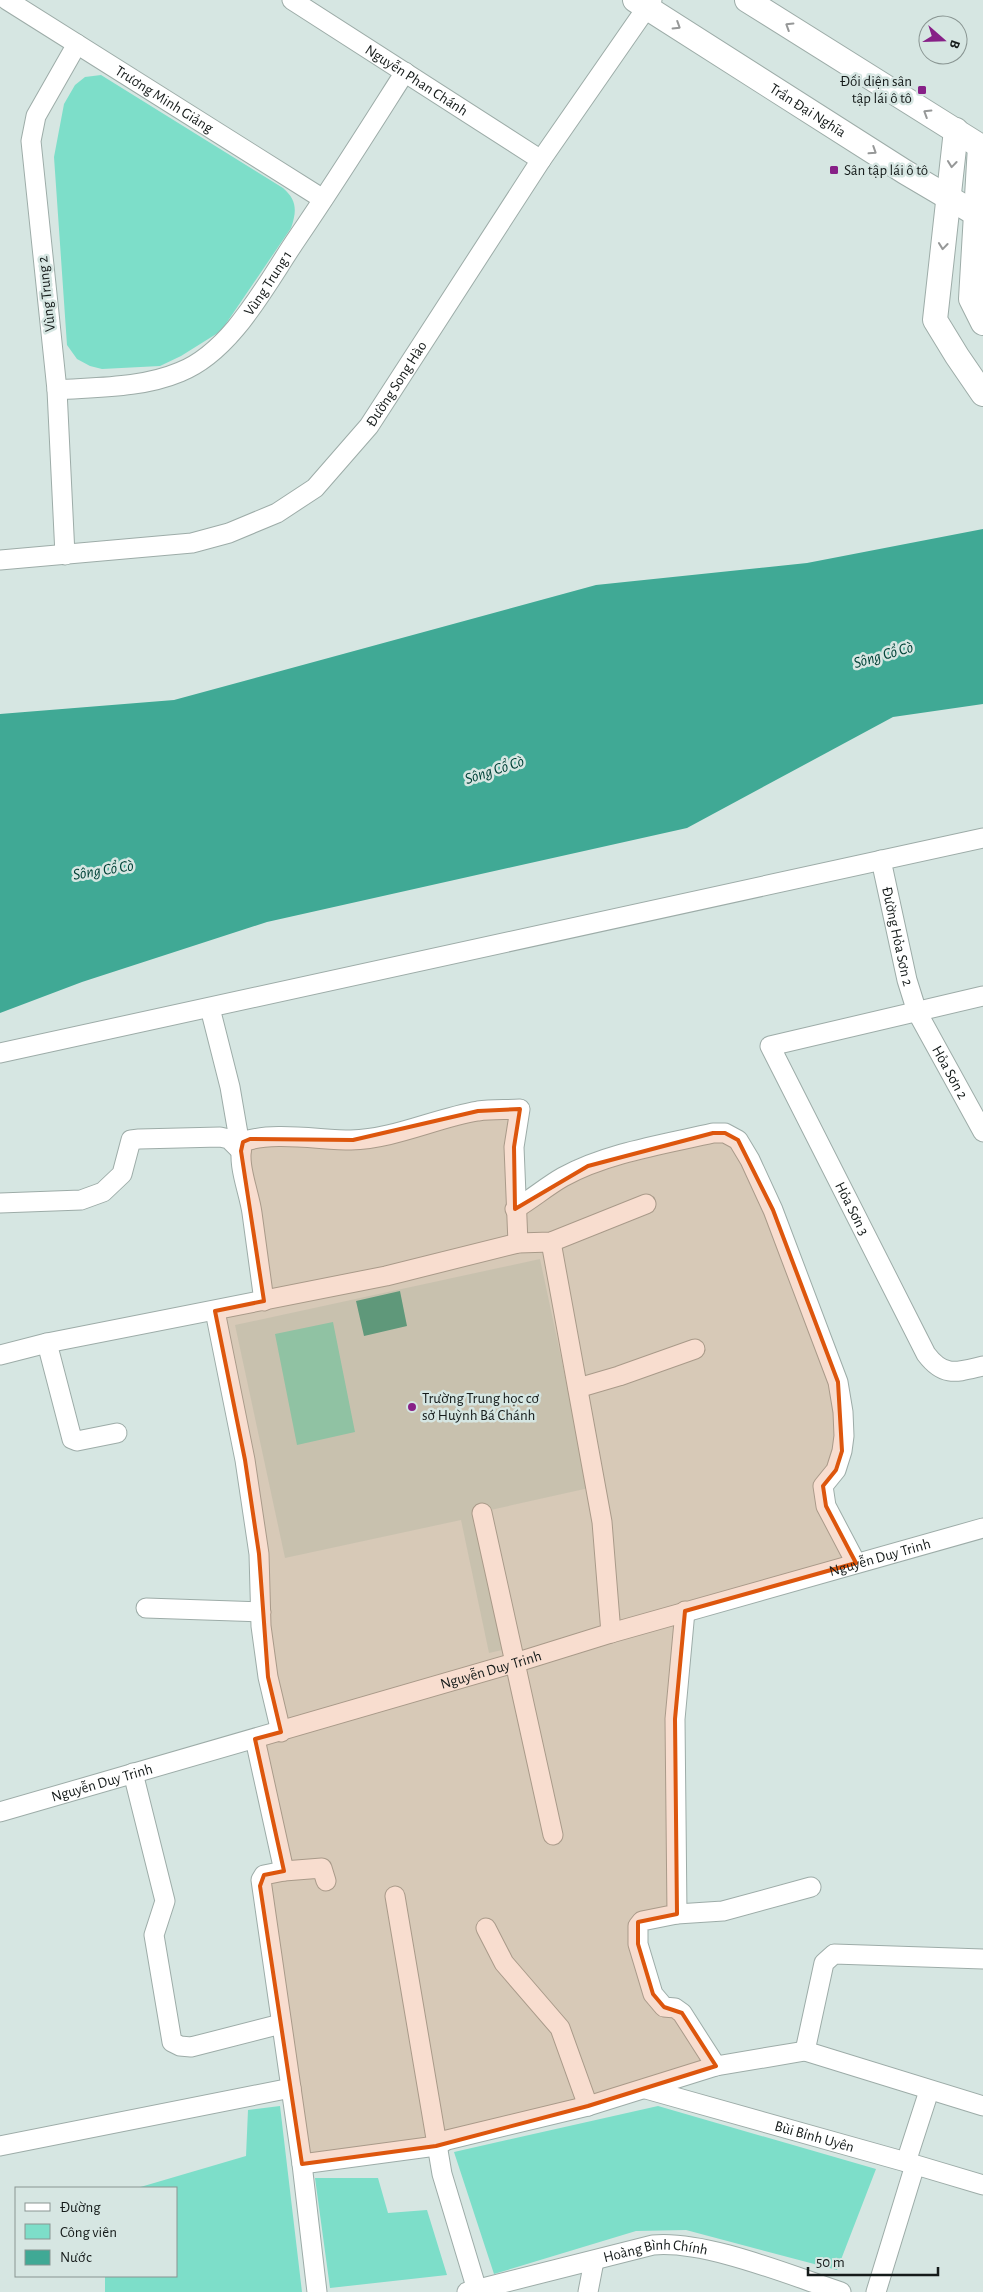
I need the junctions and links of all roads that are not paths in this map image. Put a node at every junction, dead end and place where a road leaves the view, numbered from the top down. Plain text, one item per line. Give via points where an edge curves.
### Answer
1 (7, 0) edge
2 (292, 0) edge
3 (747, 0) edge
4 (645, 2) edge
5 (77, 44) junction
6 (405, 72) junction
7 (956, 130) junction
8 (981, 147) edge
9 (541, 160) junction
10 (948, 198) junction
11 (323, 199) junction
12 (979, 216) edge
13 (983, 323) edge
14 (57, 390) junction
15 (983, 394) edge
16 (65, 554) junction
17 (0, 560) edge
18 (983, 838) edge
19 (881, 860) junction
20 (983, 996) edge
21 (210, 1008) junction
22 (917, 1012) junction
23 (0, 1053) edge
24 (983, 1132) edge
25 (240, 1150) junction
26 (0, 1204) edge
27 (646, 1204) dead end
28 (516, 1209) junction
29 (551, 1242) junction
30 (518, 1243) junction
31 (264, 1301) junction
32 (215, 1311) junction
33 (47, 1343) junction
34 (695, 1349) dead end
35 (0, 1356) edge
36 (983, 1366) edge
37 (578, 1388) junction
38 (117, 1434) dead end
39 (482, 1513) dead end
40 (983, 1528) edge
41 (856, 1563) junction
42 (146, 1608) dead end
43 (685, 1611) junction
44 (261, 1612) junction
45 (611, 1632) junction
46 (514, 1663) junction
47 (281, 1732) junction
48 (255, 1739) junction
49 (133, 1773) junction
50 (0, 1812) edge
51 (553, 1835) dead end
52 (284, 1871) junction
53 (326, 1881) dead end
54 (811, 1887) dead end
55 (395, 1896) dead end
56 (677, 1914) junction
57 (486, 1928) dead end
58 (983, 1959) edge
59 (281, 2024) junction
60 (805, 2051) junction
61 (716, 2066) junction
62 (291, 2088) junction
63 (646, 2089) junction
64 (929, 2091) junction
65 (588, 2106) junction
66 (983, 2106) edge
67 (0, 2146) edge
68 (436, 2146) junction
69 (910, 2163) junction
70 (302, 2164) junction
71 (983, 2185) edge
72 (594, 2261) junction
73 (472, 2291) edge
74 (316, 2292) edge
75 (588, 2292) edge
76 (841, 2292) edge
77 (876, 2292) edge

1 - 5 street, Trương Minh Giảng
2 - 6 street, Nguyễn Phan Chánh
7 -> 3 main road
4 - 9 street, Đường Song Hào
4 -> 10 main road, Trần Đại Nghĩa
5 - 11 street, Trương Minh Giảng
5 - 14 street, Vùng Trung 2 via 36,116 31,141
6 - 9 street, Nguyễn Phan Chánh
6 - 11 street, Vùng Trung 1
7 - 8 main road
7 -> 10 main road
8 - 12 main road
9 - 16 street, Đường Song Hào via 369,426 315,488 277,512 229,533 192,544
10 - 12 main road, Trần Đại Nghĩa
10 -> 15 main road via 935,320
11 - 14 street, Vùng Trung 1 via 248,312 206,357 181,372 147,383
12 - 13 main road via 971,299
14 - 16 street, Vùng Trung 2
16 - 17 street, Đường Song Hào
18 - 19 street
19 - 21 street
19 - 22 street, Đường Hỏa Sơn 2
20 - 22 street
21 - 23 street
21 - 25 street via 230,1087
22 - 24 street, Hỏa Sơn 2
22 - 36 street, Hỏa Sơn 3 via 770,1046 926,1354 938,1368 955,1372
25 - 26 street via 229,1139 220,1137 131,1140 122,1174 103,1192 81,1200
25 - 28 street via 243,1142 250,1139 353,1140 478,1111 520,1109 514,1148
25 - 31 street
27 - 29 street
28 - 30 street
28 - 41 street via 562,1178 588,1166 713,1133 725,1132 738,1140 773,1210 838,1382 843,1412 842,1451 836,1470 823,1486 826,1506
29 - 30 street
29 - 37 street
30 - 31 street via 386,1276
31 - 32 street
32 - 33 street
32 - 44 street via 245,1460 259,1554
33 - 35 street
33 - 38 street via 72,1439 77,1441
34 - 37 street
37 - 45 street via 602,1522
39 - 46 street
40 - 41 street, Nguyễn Duy Trinh
41 - 43 street, Nguyễn Duy Trinh
42 - 44 street
43 - 45 street, Nguyễn Duy Trinh
43 - 56 street via 674,1719
44 - 47 street via 268,1677
45 - 46 street, Nguyễn Duy Trinh
46 - 47 street, Nguyễn Duy Trinh
46 - 51 street
47 - 48 street, Nguyễn Duy Trinh
48 - 49 street, Nguyễn Duy Trinh
48 - 52 street
49 - 50 street, Nguyễn Duy Trinh
49 - 59 street via 165,1901 154,1935 172,2042 191,2047
52 - 53 street via 322,1868
52 - 59 street via 264,1875 260,1880
54 - 56 street via 723,1912
55 - 68 street
56 - 61 street via 642,1921 638,1926 638,1944 653,1994 664,2007 682,2013
57 - 65 street via 504,1964 560,2028
58 - 60 street via 834,1954 824,1963
59 - 62 street
60 - 61 street
60 - 64 street
61 - 63 street
62 - 67 street
62 - 70 street
63 - 65 street
63 - 69 street, Bùi Bỉnh Uyên
64 - 66 street
64 - 69 street
65 - 68 street via 447,2140
68 - 70 street
68 - 73 street
69 - 71 street, Bùi Bỉnh Uyên
69 - 77 street
70 - 74 street
72 - 73 street, Hoàng Bình Chính
72 - 75 street
72 - 76 street, Hoàng Bình Chính via 671,2243 739,2259

